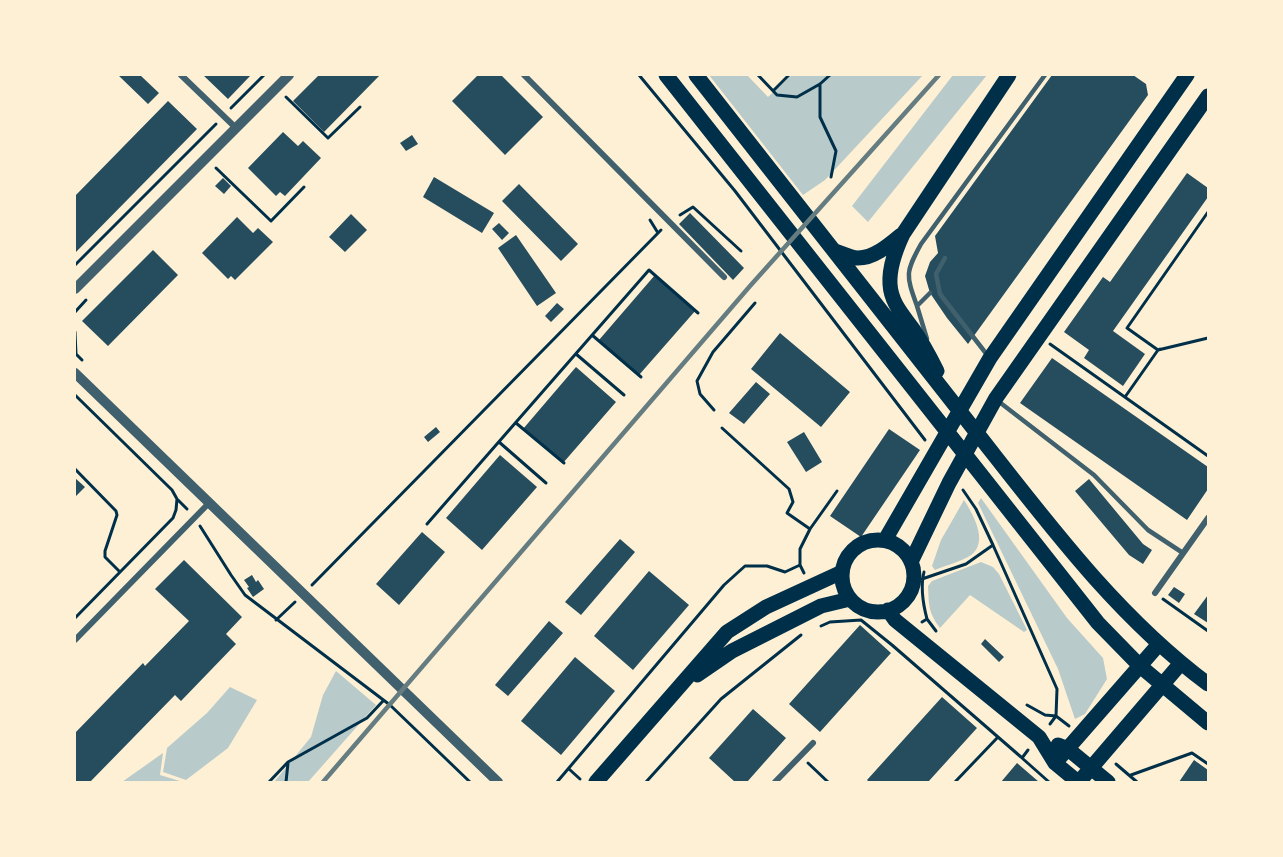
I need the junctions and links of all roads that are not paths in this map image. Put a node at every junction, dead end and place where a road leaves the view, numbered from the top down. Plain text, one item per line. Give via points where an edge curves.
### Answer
1 (181, 75) edge
2 (289, 75) edge
3 (524, 75) edge
4 (666, 75) edge
5 (696, 75) edge
6 (1010, 75) edge
7 (1045, 75) edge
8 (1187, 75) edge
9 (1208, 96) edge
10 (236, 128) junction
11 (903, 234) junction
12 (835, 251) junction
13 (945, 258) dead end
14 (724, 277) dead end
15 (75, 289) edge
16 (930, 293) dead end
17 (917, 306) junction
18 (990, 358) junction
19 (934, 365) junction
20 (75, 373) edge
21 (996, 398) junction
22 (951, 401) junction
23 (209, 503) junction
24 (1208, 518) edge
25 (885, 540) junction
26 (1183, 553) junction
27 (911, 562) junction
28 (842, 572) junction
29 (1155, 593) road end
30 (850, 599) junction
31 (888, 610) junction
32 (75, 640) edge
33 (1159, 644) junction
34 (1181, 663) junction
35 (1140, 666) junction
36 (1208, 684) edge
37 (682, 685) junction
38 (1162, 686) junction
39 (1208, 723) edge
40 (1039, 737) junction
41 (813, 743) dead end
42 (1068, 749) junction
43 (1055, 764) junction
44 (1090, 768) junction
45 (498, 782) edge
46 (596, 782) edge
47 (775, 782) edge
48 (1078, 782) edge
49 (1108, 782) edge

1 - 10 street
2 - 10 street
3 - 14 street
4 - 35 main road via 1081,603
5 - 12 main road
6 - 11 main road
7 - 17 lane via 921,244 908,280
8 - 18 main road
9 - 21 main road
10 - 15 street
11 - 12 main road via 866,257
11 - 19 main road via 891,268 893,300
12 - 22 main road
13 - 18 lane via 936,274 940,294
16 - 17 lane
17 - 19 lane
18 - 25 main road
19 - 22 main road
20 - 23 street
21 - 26 lane via 1094,475 1148,530
21 - 27 main road
22 - 33 main road via 1086,568
23 - 32 street
23 - 45 street
24 - 26 street
25 - 27 main road via 896,544
25 - 28 main road via 861,543 845,560
26 - 29 street
27 - 31 main road via 914,573 907,596
28 - 30 main road
28 - 37 main road via 766,607 727,632
30 - 31 main road via 867,610
30 - 37 main road via 821,606 732,651
31 - 40 main road via 895,620
33 - 34 main road
33 - 35 main road
34 - 36 main road
34 - 38 main road
35 - 38 main road
35 - 42 main road
37 - 46 main road
38 - 39 main road
38 - 44 main road
40 - 42 main road
40 - 43 main road
41 - 47 street
42 - 43 main road
42 - 44 main road
43 - 48 main road
44 - 48 main road
44 - 49 main road

